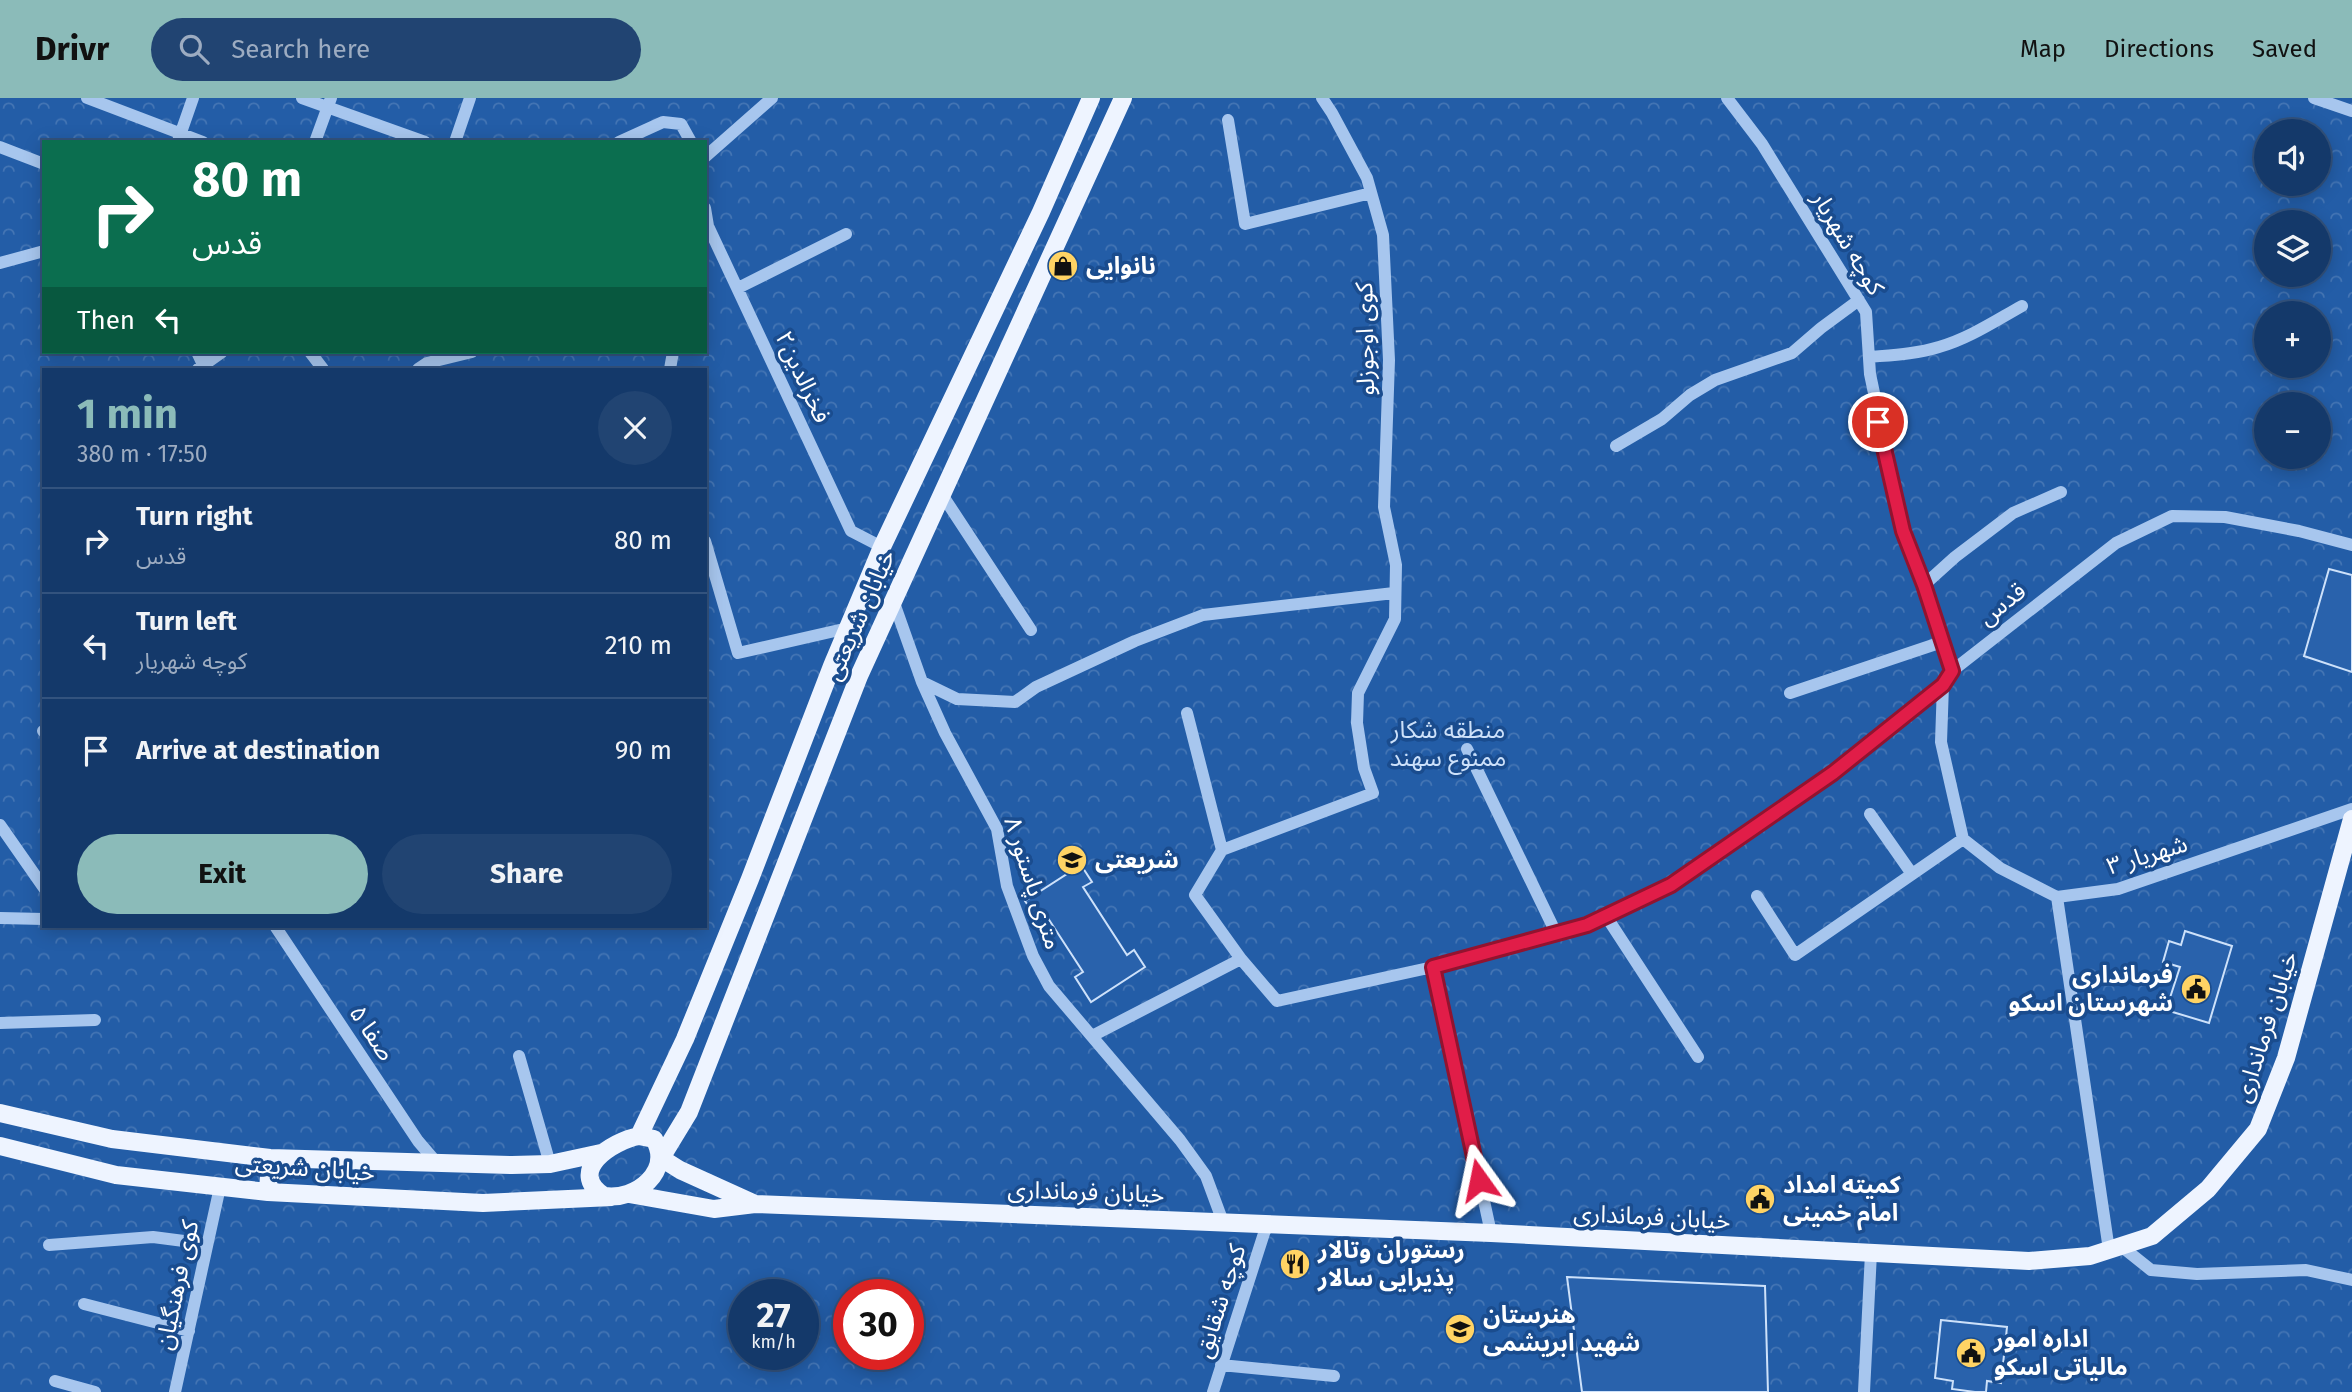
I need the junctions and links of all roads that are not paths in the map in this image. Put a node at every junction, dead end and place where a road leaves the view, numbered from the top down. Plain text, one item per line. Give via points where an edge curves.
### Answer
1 (87, 98) edge
2 (192, 98) edge
3 (302, 98) edge
4 (470, 98) edge
5 (1091, 98) edge
6 (1123, 98) edge
7 (1322, 98) edge
8 (1727, 98) edge
9 (2314, 98) edge
10 (771, 99) edge
11 (329, 103) edge
12 (2352, 111) edge
13 (1228, 120) dead end
14 (179, 138) edge
15 (316, 140) edge
16 (420, 140) edge
17 (456, 140) edge
18 (623, 140) edge
19 (690, 140) edge
20 (0, 147) edge
21 (707, 155) edge
22 (42, 163) edge
23 (1371, 194) junction
24 (707, 215) edge
25 (712, 231) junction
26 (846, 234) dead end
27 (707, 242) edge
28 (42, 252) edge
29 (0, 263) edge
30 (738, 288) junction
31 (1859, 300) junction
32 (2022, 306) dead end
33 (985, 327) junction
34 (1011, 340) junction
35 (220, 354) edge
36 (312, 354) edge
37 (464, 354) edge
38 (1868, 357) junction
39 (202, 368) edge
40 (322, 368) edge
41 (419, 368) edge
42 (1616, 446) dead end
43 (2061, 492) dead end
44 (941, 493) junction
45 (2352, 545) edge
46 (883, 547) junction
47 (707, 548) edge
48 (1924, 585) junction
49 (1394, 593) junction
50 (893, 600) junction
51 (848, 628) junction
52 (1031, 630) dead end
53 (1942, 642) junction
54 (1952, 671) junction
55 (922, 682) junction
56 (1943, 685) junction
57 (1790, 693) dead end
58 (1186, 713) dead end
59 (1467, 749) dead end
60 (2352, 809) edge
61 (1870, 814) dead end
62 (2352, 819) edge
63 (0, 825) edge
64 (1963, 839) junction
65 (1222, 850) junction
66 (1912, 874) junction
67 (42, 885) edge
68 (1757, 896) dead end
69 (2057, 897) junction
70 (1606, 916) junction
71 (0, 918) edge
72 (42, 919) edge
73 (276, 928) edge
74 (1556, 933) junction
75 (1241, 959) junction
76 (1433, 967) junction
77 (95, 1020) dead end
78 (0, 1023) edge
79 (1092, 1036) junction
80 (685, 1039) junction
81 (713, 1050) junction
82 (519, 1056) dead end
83 (1698, 1056) dead end
84 (0, 1113) edge
85 (639, 1136) junction
86 (0, 1146) edge
87 (601, 1153) junction
88 (270, 1158) junction
89 (661, 1158) junction
90 (436, 1162) junction
91 (550, 1164) junction
92 (220, 1187) junction
93 (268, 1192) junction
94 (620, 1196) junction
95 (755, 1204) junction
96 (1223, 1222) junction
97 (1268, 1224) junction
98 (1491, 1233) junction
99 (207, 1244) junction
100 (50, 1245) dead end
101 (2115, 1248) junction
102 (1871, 1253) junction
103 (2352, 1280) edge
104 (84, 1304) dead end
105 (188, 1331) junction
106 (1221, 1365) junction
107 (1334, 1376) dead end
108 (55, 1381) dead end
109 (94, 1392) edge
110 (176, 1392) edge
111 (1213, 1392) edge
112 (1864, 1392) edge

1 - 14 street
2 - 14 street
3 - 11 street
4 - 17 street
5 - 33 main road, خیابان شریعتی
6 - 34 main road, خیابان شریعتی
7 - 23 street, کوی اوجوزلو via 1367,178
8 - 31 street, کوچه شهریار via 1762,144
9 - 12 street
10 - 21 street
11 - 15 street
11 - 16 street
13 - 23 street via 1245,224
18 - 19 street via 663,122 681,124
20 - 22 street
23 - 49 street, کوی اوجوزلو via 1383,235 1389,360 1384,507 1396,565
24 - 25 street, فخرالدین۲
25 - 27 street
25 - 30 street, فخرالدین۲
26 - 30 street
28 - 29 street
30 - 46 street, فخرالدین۲ via 851,531
31 - 38 street, کوچه شهریار via 1866,312
31 - 42 street via 1792,353 1715,380
32 - 38 street via 1941,346
33 - 34 main road
33 - 46 main road, خیابان شریعتی
34 - 44 main road, خیابان شریعتی
35 - 39 street
36 - 40 street
37 - 41 street
38 - 48 street, کوچه شهریار via 1903,531
43 - 48 street via 2013,513
44 - 50 main road, خیابان شریعتی
44 - 52 street
45 - 54 street, قدس via 2225,517 2172,516 2116,543
46 - 51 main road, خیابان شریعتی
47 - 51 street via 738,653
48 - 53 street, کوچه شهریار
49 - 55 street via 1203,615 1135,641 1014,702 957,699
49 - 65 street, کوی اوجوزلو via 1395,619 1357,693 1364,768 1373,793
50 - 55 street, ۸ متری پاستور
50 - 81 main road, خیابان شریعتی
51 - 80 main road, خیابان شریعتی
53 - 54 street, کوچه شهریار
53 - 57 street
54 - 56 street, قدس
55 - 79 street, ۸ متری پاستور via 997,829 1007,886 1033,956 1049,986
56 - 64 street via 1941,742
56 - 70 street, قدس via 1833,773 1736,841 1671,885
58 - 65 street
59 - 74 street
60 - 69 street, شهریار ۳ via 2118,889
61 - 66 street
62 - 101 main road, خیابان فرمانداری via 2286,1058 2258,1129 2208,1189 2152,1236
63 - 67 street
64 - 66 street
64 - 69 street via 2000,868
65 - 75 street via 1195,895
66 - 68 street via 1796,955
69 - 101 street
70 - 74 street, قدس
70 - 83 street
71 - 72 street
73 - 90 street, صفا ۵
74 - 76 street, قدس
75 - 76 street, قدس via 1277,1001
75 - 79 street
76 - 98 street
77 - 78 street
79 - 96 street, ۸ متری پاستور via 1206,1176
80 - 81 main road
80 - 85 main road, خیابان شریعتی
81 - 89 main road, خیابان شریعتی via 689,1112
82 - 91 street
84 - 88 main road, خیابان شریعتی via 112,1139
85 - 87 main road
85 - 89 main road via 654,1139
86 - 92 main road, خیابان شریعتی via 116,1175
87 - 91 main road, خیابان شریعتی
87 - 94 main road via 594,1161 594,1187 600,1193
88 - 90 main road, خیابان شریعتی
88 - 93 main road
89 - 94 main road via 652,1178
89 - 95 main road, خیابان فرمانداری
90 - 91 main road, خیابان شریعتی
92 - 93 main road, خیابان شریعتی
92 - 99 street, کوی فرهنگیان
93 - 94 main road, خیابان شریعتی via 483,1203
94 - 95 main road, خیابان فرمانداری via 714,1209
95 - 96 main road, خیابان فرمانداری
96 - 97 main road, خیابان فرمانداری
97 - 98 main road, خیابان فرمانداری
97 - 106 street, کوچه شقایق
98 - 102 main road, خیابان فرمانداری
99 - 100 street via 153,1237
99 - 105 street, کوی فرهنگیان
101 - 102 main road, خیابان فرمانداری via 2090,1256 2029,1261
101 - 103 street via 2151,1270 2197,1274 2305,1270
102 - 112 street
104 - 105 street
105 - 110 street, کوی فرهنگیان
106 - 107 street
106 - 111 street, کوچه شقایق
108 - 109 street

